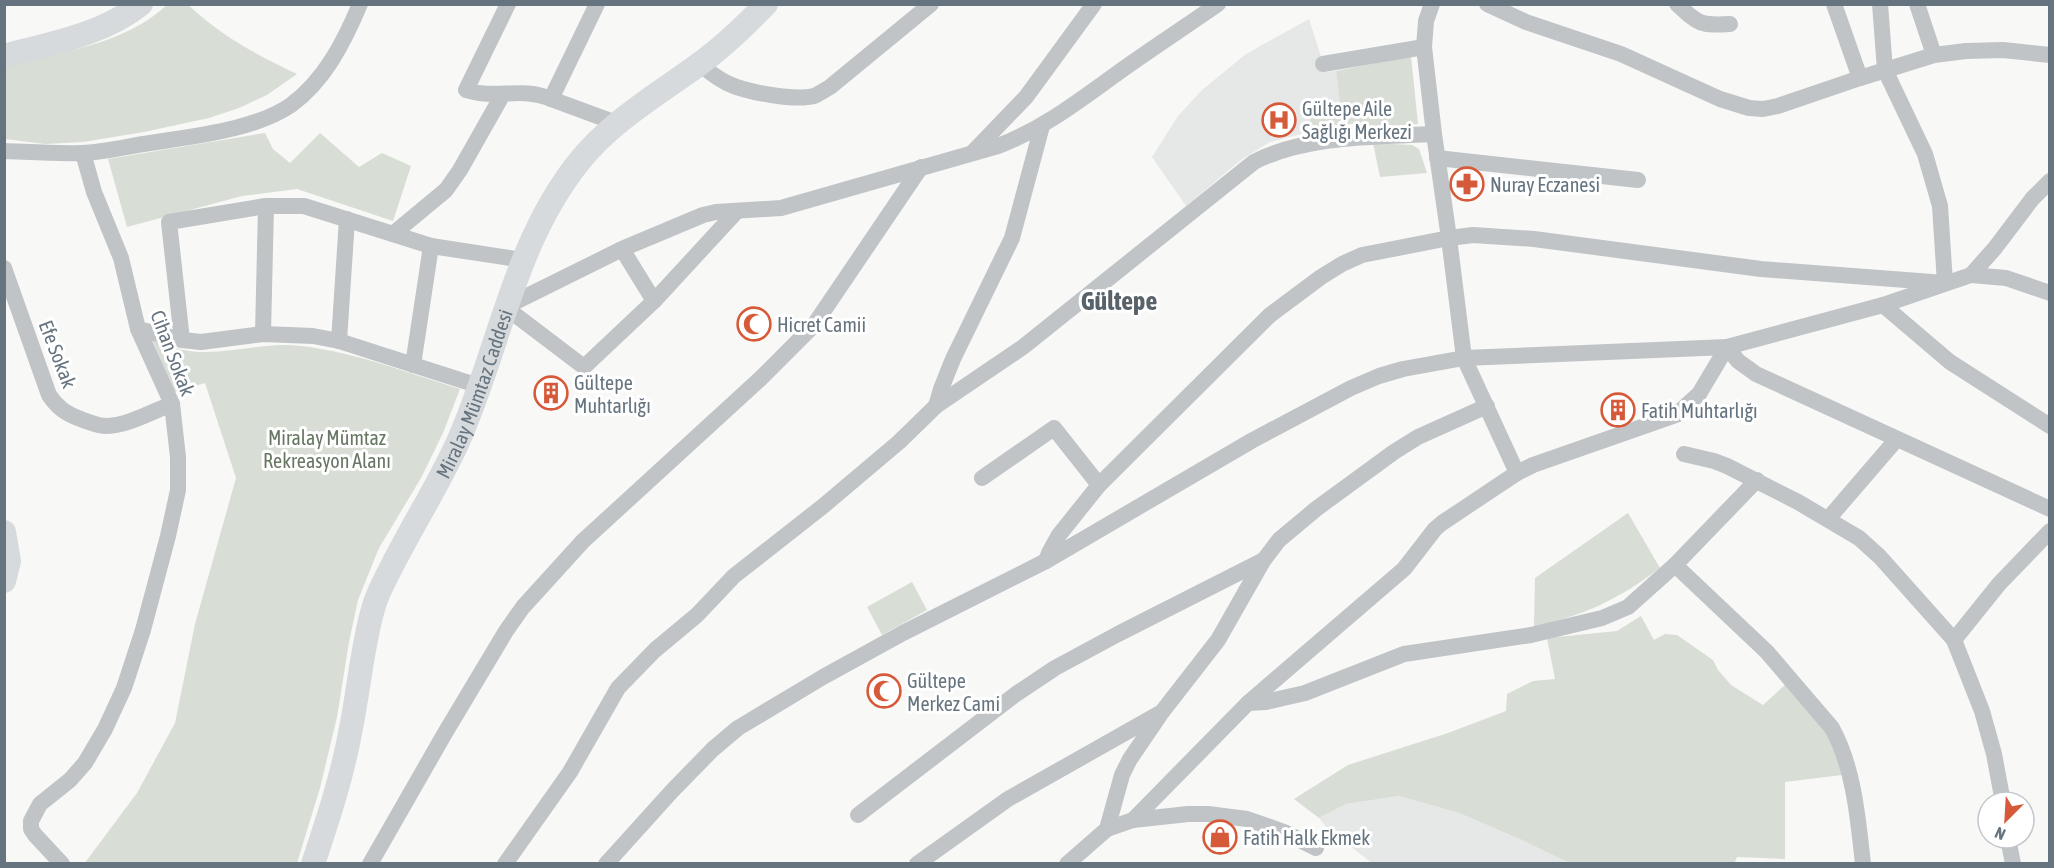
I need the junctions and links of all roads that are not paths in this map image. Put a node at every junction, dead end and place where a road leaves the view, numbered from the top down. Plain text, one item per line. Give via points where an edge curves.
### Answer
1 (141, 4) edge
2 (360, 4) edge
3 (508, 4) edge
4 (597, 4) edge
5 (766, 4) edge
6 (931, 4) edge
7 (1094, 4) edge
8 (1218, 4) edge
9 (1432, 4) edge
10 (1486, 4) edge
11 (1677, 4) edge
12 (1834, 4) edge
13 (1880, 4) edge
14 (1917, 4) edge
15 (1730, 24) dead end
16 (1424, 47) junction
17 (4, 56) edge
18 (1934, 56) junction
19 (2049, 56) edge
20 (700, 64) junction
21 (1323, 64) dead end
22 (1885, 70) junction
23 (1860, 78) junction
24 (503, 94) junction
25 (550, 99) junction
26 (619, 124) junction
27 (1042, 126) junction
28 (1434, 134) junction
29 (4, 151) edge
30 (973, 152) junction
31 (83, 153) junction
32 (1437, 158) junction
33 (921, 167) junction
34 (1638, 180) dead end
35 (2049, 181) edge
36 (266, 206) junction
37 (737, 211) junction
38 (347, 219) junction
39 (393, 234) junction
40 (1449, 238) junction
41 (431, 246) junction
42 (622, 249) junction
43 (523, 260) junction
44 (4, 268) edge
45 (1971, 275) junction
46 (1946, 283) junction
47 (2049, 292) edge
48 (654, 301) junction
49 (1883, 305) junction
50 (505, 307) junction
51 (138, 329) junction
52 (263, 334) junction
53 (182, 340) junction
54 (339, 341) junction
55 (1727, 347) junction
56 (1464, 358) junction
57 (413, 365) junction
58 (479, 386) junction
59 (172, 404) junction
60 (936, 406) junction
61 (1487, 406) junction
62 (2049, 426) edge
63 (1896, 440) junction
64 (1683, 454) dead end
65 (1517, 473) junction
66 (982, 478) dead end
67 (1757, 480) junction
68 (1100, 485) junction
69 (2049, 509) edge
70 (1828, 519) junction
71 (2049, 531) edge
72 (4, 532) edge
73 (1046, 561) junction
74 (1263, 561) junction
75 (1675, 565) junction
76 (4, 580) edge
77 (1954, 640) junction
78 (1248, 703) junction
79 (1162, 712) junction
80 (2001, 790) edge
81 (858, 815) dead end
82 (1133, 820) junction
83 (1107, 830) junction
84 (1316, 848) dead end
85 (62, 864) edge
86 (313, 864) edge
87 (370, 864) edge
88 (505, 864) edge
89 (606, 864) edge
90 (917, 864) edge
91 (1067, 864) edge
92 (1863, 864) edge

1 - 17 main road via 97,31
2 - 31 street via 329,66 283,109 216,132
3 - 24 street via 466,90
4 - 25 street
5 - 20 main road, Miralay Mümtaz Caddesi
6 - 20 street via 814,96 777,95 738,87
7 - 30 street via 1026,97
8 - 27 street
9 - 16 street
10 - 23 street via 1621,54 1749,108 1778,106
11 - 15 street via 1700,23
12 - 23 street
13 - 22 street
14 - 18 street
16 - 21 street
16 - 28 street
18 - 19 street via 2003,50
18 - 22 street
20 - 26 main road, Miralay Mümtaz Caddesi
22 - 23 street
22 - 46 street via 1932,176 1940,206
24 - 25 street via 530,92
24 - 39 street via 446,190
25 - 26 street
26 - 43 main road, Miralay Mümtaz Caddesi via 592,147 568,176
27 - 30 street
27 - 60 street via 1012,238 953,359
28 - 32 street
28 - 60 street via 1314,144 1269,154 1254,162 1023,347
29 - 31 street
30 - 33 street
31 - 51 street, Cihan Sokak via 121,258
32 - 34 street
32 - 40 street
33 - 37 street via 781,208
33 - 87 street via 814,325 583,541 523,607
35 - 45 street
36 - 38 street via 304,206
36 - 52 street
36 - 53 street via 169,222
37 - 42 street via 703,215
37 - 48 street
38 - 39 street
38 - 54 street
39 - 41 street
40 - 46 street via 1473,235 1534,239 1761,269
40 - 56 street
40 - 68 street via 1362,255 1289,299
41 - 43 street
41 - 57 street
42 - 48 street
42 - 50 street
43 - 50 main road, Miralay Mümtaz Caddesi
44 - 59 street, Efe Sokak via 49,395 62,411 105,426
45 - 46 street
45 - 47 street via 2006,278
46 - 49 street
48 - 50 street via 584,367
49 - 55 street
49 - 62 street via 1950,362
50 - 58 main road, Miralay Mümtaz Caddesi
51 - 53 street
51 - 59 street, Cihan Sokak
52 - 53 street via 201,342
52 - 54 street
54 - 57 street
55 - 56 street
55 - 63 street via 1756,374
55 - 65 street via 1699,393 1676,415
56 - 61 street
56 - 73 street via 1402,369 1351,388 1253,440
57 - 58 street
58 - 86 main road, Miralay Mümtaz Caddesi via 446,468 375,602 344,760
59 - 85 street, Cihan Sokak via 178,490 143,630 124,688 85,764 40,804 30,821 35,836
60 - 88 street via 822,507 734,576 618,688 570,772
61 - 65 street
61 - 74 street via 1394,452 1316,509 1279,540
63 - 69 street
63 - 70 street
64 - 67 street via 1713,461
65 - 78 street via 1435,529 1404,570
66 - 68 street via 1054,428
67 - 70 street
67 - 75 street
68 - 73 street via 1059,535
70 - 77 street via 1880,557
71 - 77 street
72 - 76 main road via 9,561
73 - 89 street via 903,633 738,728 713,748
74 - 79 street via 1218,640
74 - 81 street via 1055,668
75 - 78 street via 1628,607 1602,618 1531,635 1404,654 1305,693
75 - 92 street via 1767,652 1832,728 1850,780
77 - 80 street via 1982,711
78 - 82 street
79 - 83 street via 1122,775
79 - 90 street via 1008,799
82 - 83 street
82 - 84 street via 1188,814 1247,819
83 - 91 street

